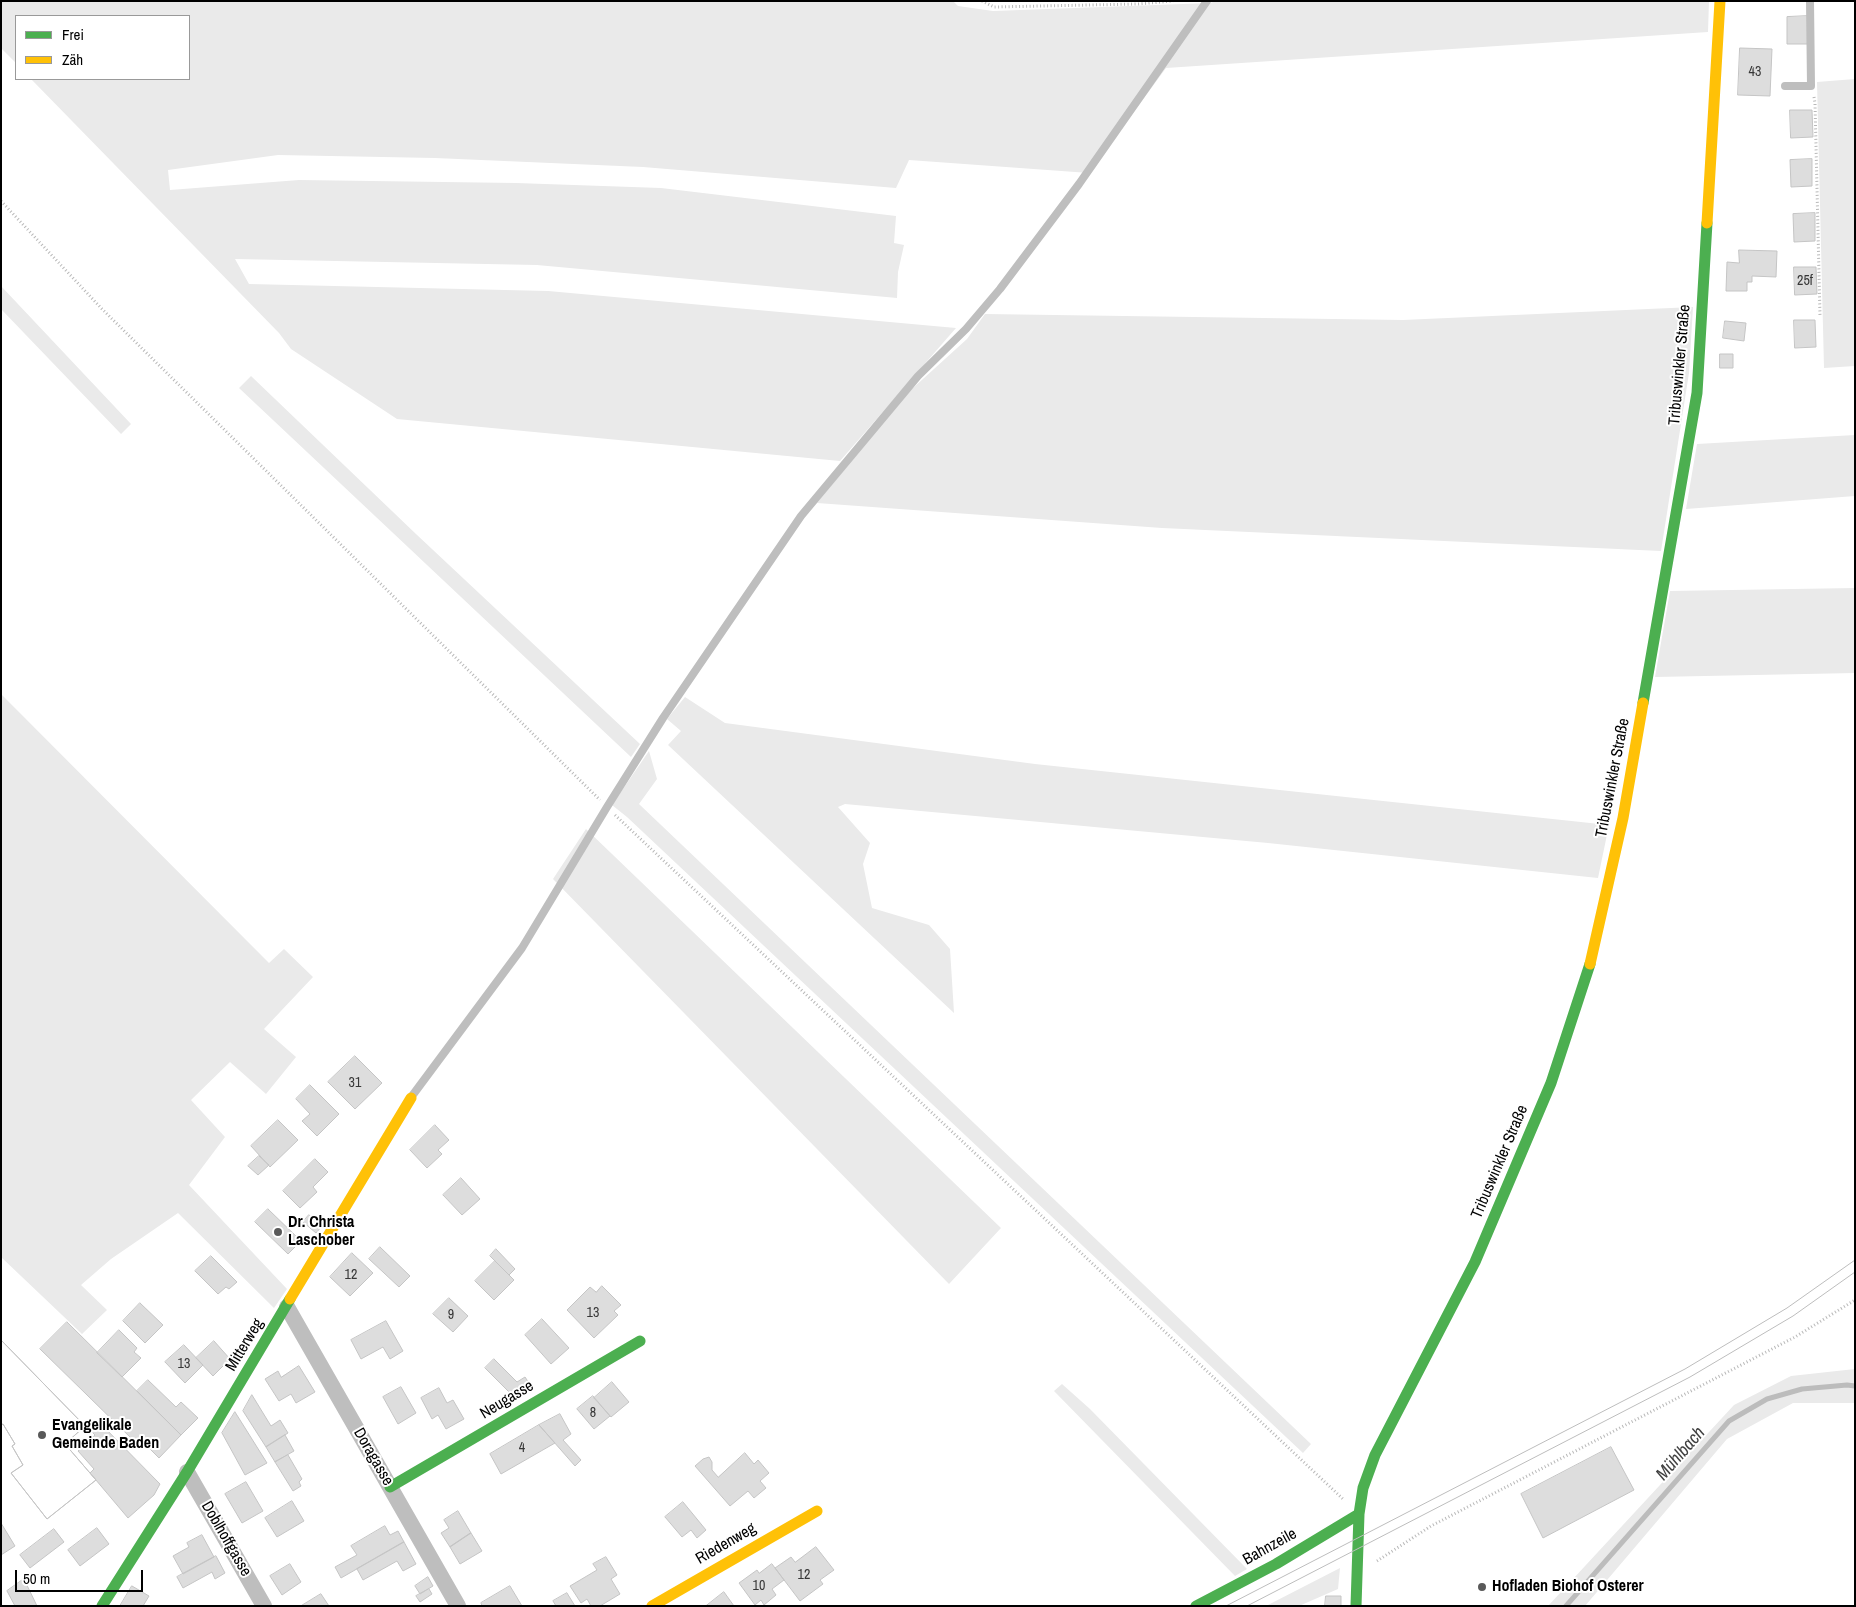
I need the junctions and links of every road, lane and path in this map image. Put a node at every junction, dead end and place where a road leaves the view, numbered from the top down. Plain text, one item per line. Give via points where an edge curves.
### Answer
1 (982, 1) edge
2 (1173, 1) edge
3 (1206, 1) edge
4 (1720, 1) edge
5 (1810, 1) edge
6 (1138, 3) edge
7 (1785, 86) dead end
8 (1811, 86) junction
9 (1, 201) edge
10 (1820, 316) dead end
11 (607, 807) junction
12 (411, 1098) joint
13 (1855, 1300) edge
14 (287, 1308) junction
15 (640, 1341) dead end
16 (188, 1472) junction
17 (390, 1487) junction
18 (817, 1511) dead end
19 (1359, 1514) junction
20 (1358, 1573) junction
21 (102, 1606) edge
22 (264, 1606) edge
23 (458, 1606) edge
24 (652, 1606) edge
25 (1196, 1606) edge
26 (1356, 1606) edge

1 - 6 path via 994,7
2 - 6 path
3 - 11 lane via 1079,184 1000,289 966,329 918,376 801,516 663,718
4 - 19 street, Tribuswinkler Straße via 1697,393 1623,818 1589,968 1551,1083 1475,1262 1375,1455 1363,1488
5 - 8 lane
7 - 8 lane
8 - 10 path via 1815,103
9 - 11 path via 102,310
11 - 12 lane via 522,948
11 - 19 path
12 - 14 street, Mitterweg
13 - 20 path via 1795,1337 1431,1526
14 - 16 street, Mitterweg
14 - 17 street, Doragasse
15 - 17 street, Neugasse
16 - 21 street, Mitterweg
16 - 22 street, Doblhoffgasse
17 - 23 street, Doragasse
18 - 24 street, Riedenweg
19 - 20 street, Tribuswinkler Straße
19 - 25 street, Bahnzeile via 1276,1564
20 - 26 street, Tribuswinkler Straße

